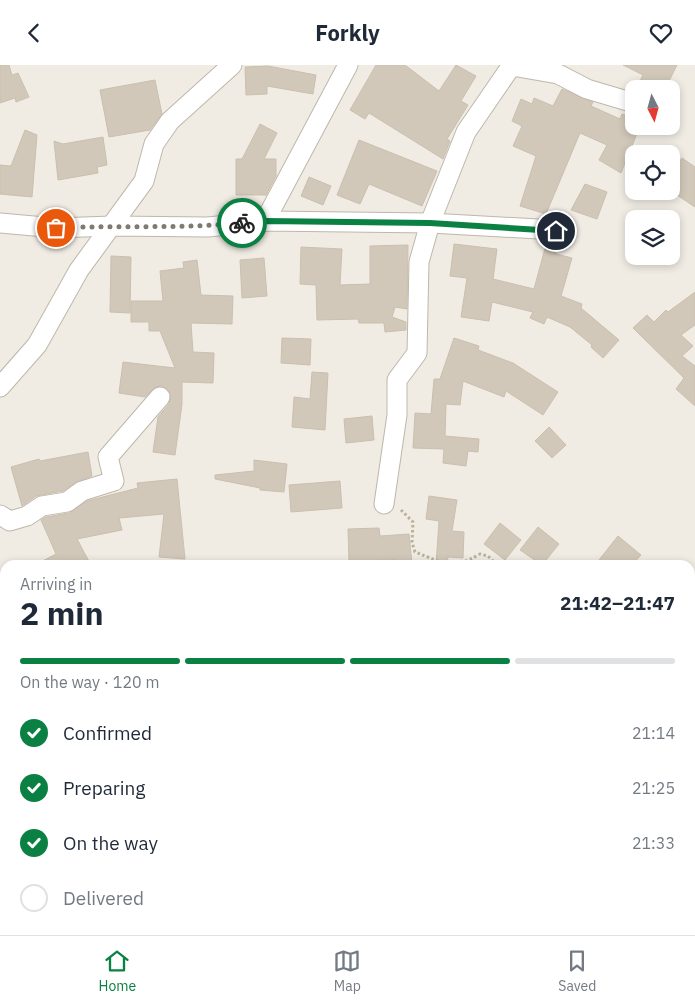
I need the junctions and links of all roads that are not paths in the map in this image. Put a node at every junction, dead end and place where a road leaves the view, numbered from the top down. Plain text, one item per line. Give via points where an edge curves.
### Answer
1 (232, 65) edge
2 (348, 65) edge
3 (512, 65) edge
4 (625, 100) edge
5 (265, 221) junction
6 (0, 223) edge
7 (430, 223) junction
8 (112, 226) junction
9 (556, 231) dead end
10 (0, 387) edge
11 (160, 397) dead end
12 (384, 504) road end
13 (0, 515) edge

1 - 8 street via 170,121 154,144 144,181
2 - 5 street
3 - 4 street via 558,75 587,89
3 - 7 street via 466,131
5 - 7 street
5 - 8 street via 208,227
6 - 8 street via 56,228
7 - 9 street
7 - 12 street via 419,262 417,353 396,380 397,415
8 - 10 street via 78,269 37,345
11 - 13 street via 108,457 114,481 82,491 67,502 42,506 27,517 10,521

